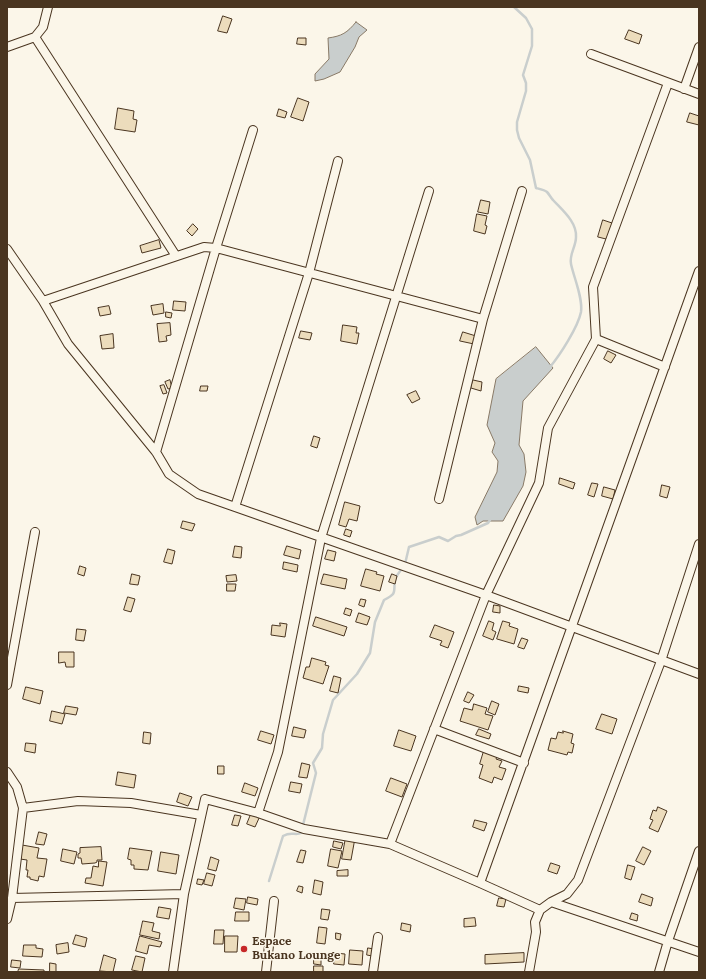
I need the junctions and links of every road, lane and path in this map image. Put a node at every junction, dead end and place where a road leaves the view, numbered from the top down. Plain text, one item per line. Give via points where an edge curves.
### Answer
1 (48, 7) edge
2 (35, 37) junction
3 (7, 47) edge
4 (699, 47) edge
5 (591, 54) dead end
6 (668, 83) junction
7 (684, 89) junction
8 (699, 94) edge
9 (253, 130) dead end
10 (338, 161) dead end
11 (429, 191) dead end
12 (522, 191) dead end
13 (216, 248) junction
14 (7, 249) edge
15 (176, 256) junction
16 (699, 271) edge
17 (309, 273) junction
18 (396, 296) junction
19 (43, 301) junction
20 (483, 319) junction
21 (596, 339) junction
22 (665, 367) junction
23 (156, 452) junction
24 (439, 499) dead end
25 (235, 508) junction
26 (35, 532) dead end
27 (321, 538) junction
28 (699, 544) edge
29 (486, 595) junction
30 (572, 628) junction
31 (661, 661) junction
32 (699, 674) edge
33 (7, 685) edge
34 (434, 729) junction
35 (524, 763) junction
36 (7, 772) edge
37 (23, 808) junction
38 (258, 813) junction
39 (201, 815) junction
40 (390, 844) junction
41 (699, 851) edge
42 (480, 883) junction
43 (184, 894) junction
44 (12, 898) junction
45 (274, 901) dead end
46 (551, 902) junction
47 (540, 910) junction
48 (7, 918) edge
49 (378, 936) dead end
50 (668, 941) junction
51 (699, 952) edge
52 (173, 972) edge
53 (266, 972) edge
54 (373, 972) edge
55 (529, 972) edge
56 (659, 972) edge

1 - 2 street via 43,27
2 - 3 street
2 - 15 street
4 - 7 street
5 - 6 street
6 - 7 street
6 - 21 street via 593,287
7 - 8 street
9 - 13 street
10 - 17 street
11 - 18 street
12 - 20 street
13 - 15 street via 204,246
13 - 17 street
13 - 23 street
14 - 19 street
15 - 19 street
16 - 22 street
17 - 18 street
17 - 25 street
18 - 20 street
18 - 27 street
19 - 23 street via 68,344
20 - 24 street
21 - 22 street
21 - 29 street via 548,428 539,483
22 - 30 street
23 - 25 street via 169,474 198,494
25 - 27 street
26 - 33 street
27 - 29 street
27 - 38 street via 278,752
28 - 31 street
29 - 30 street
29 - 34 street
30 - 31 street
30 - 35 street
31 - 32 street
31 - 46 street via 578,880 567,894
34 - 35 street
34 - 40 street
35 - 42 street
36 - 37 street via 17,787
37 - 39 street via 78,801 131,803
37 - 44 street
38 - 39 street via 205,799
38 - 40 street via 302,829
39 - 43 street
40 - 42 street
41 - 50 street
42 - 47 street
43 - 44 street
43 - 52 street
44 - 48 street
45 - 53 street
46 - 47 street
46 - 50 street
47 - 55 street via 535,922 536,932
49 - 54 street
50 - 51 street
50 - 56 street

